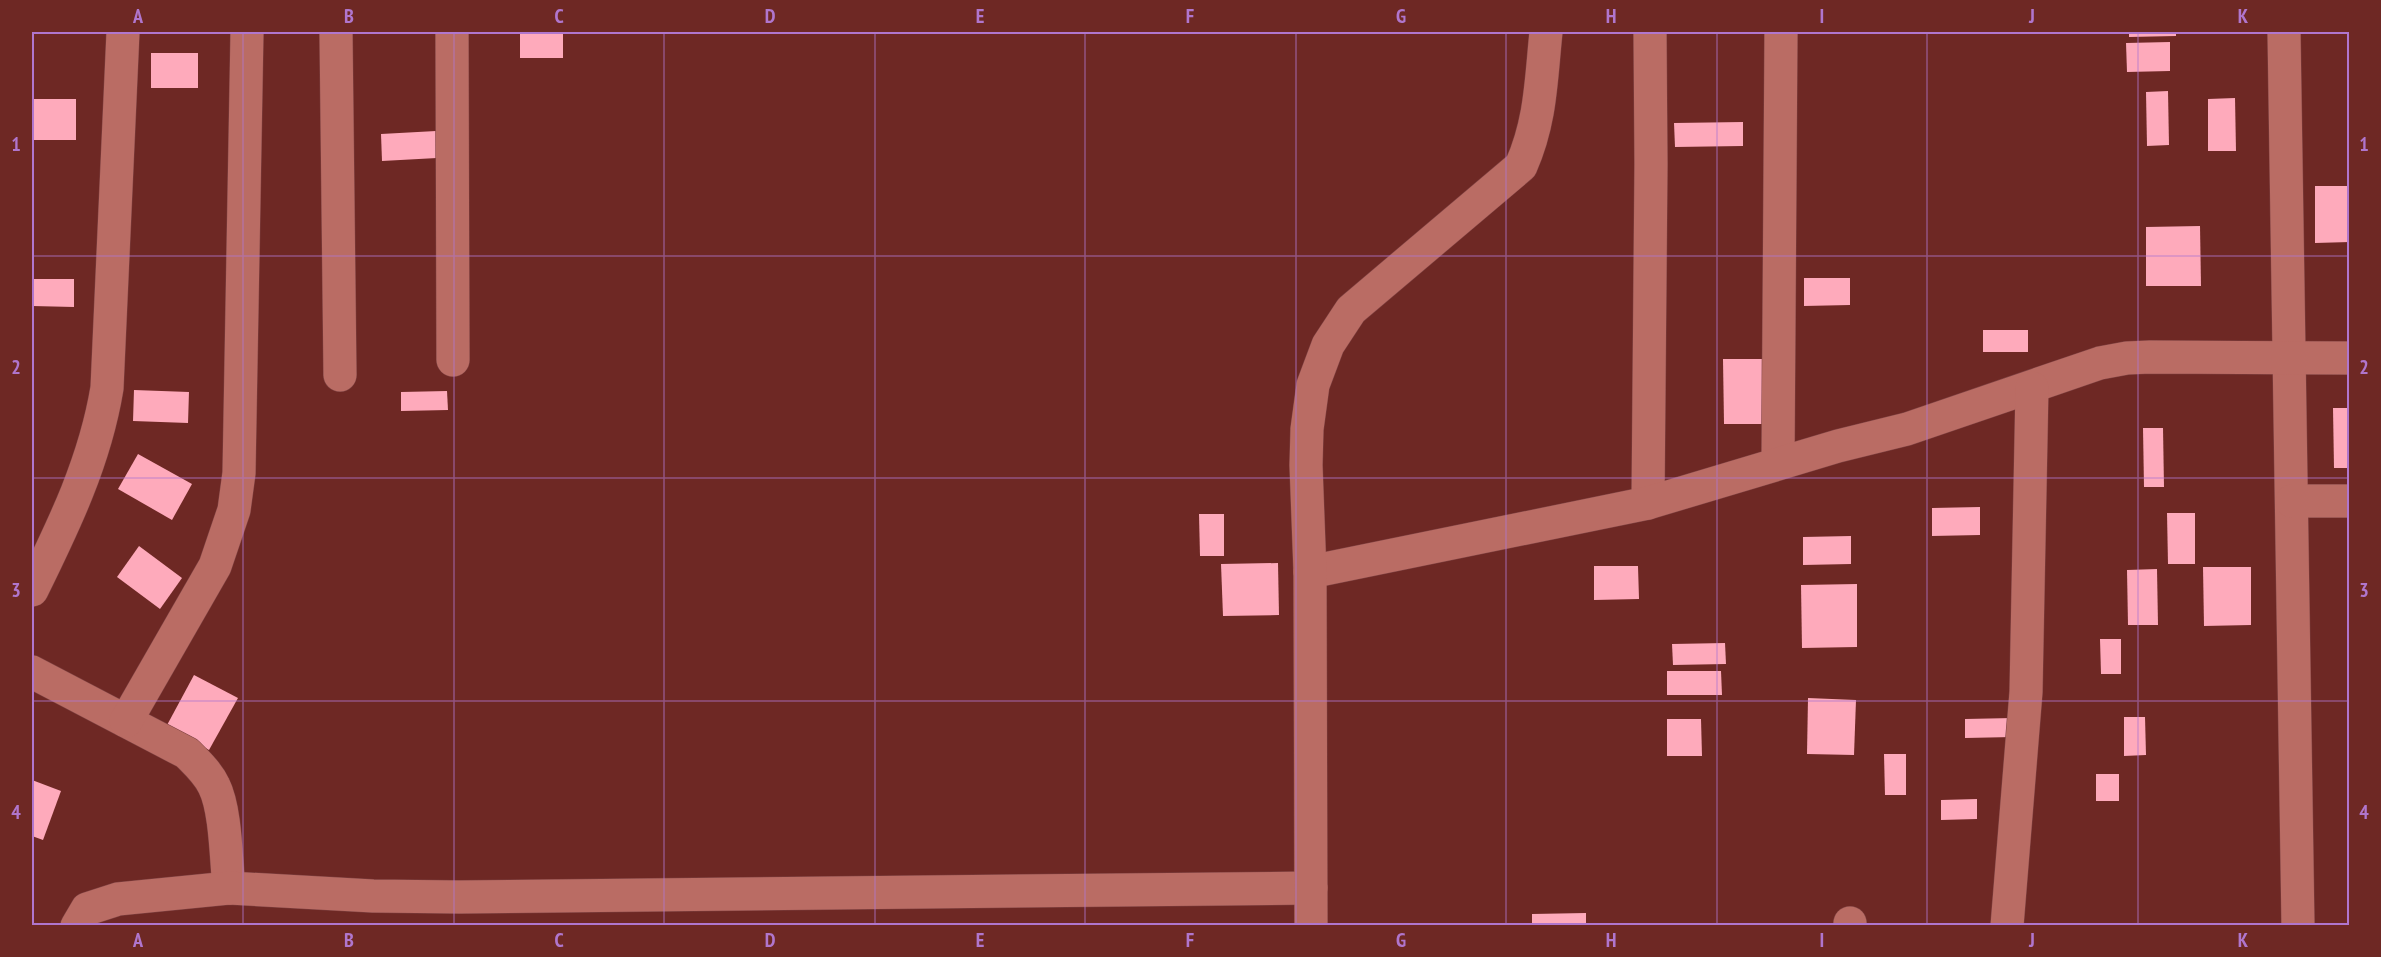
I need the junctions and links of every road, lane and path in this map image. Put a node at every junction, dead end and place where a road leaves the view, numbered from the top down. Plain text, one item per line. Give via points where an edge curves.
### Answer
1 (123, 32) edge
2 (247, 32) edge
3 (336, 32) edge
4 (452, 32) edge
5 (1546, 32) edge
6 (1650, 32) edge
7 (1781, 32) edge
8 (2284, 32) edge
9 (2290, 357) junction
10 (2349, 358) edge
11 (453, 360) dead end
12 (340, 375) dead end
13 (2032, 388) junction
14 (1778, 463) junction
15 (2292, 501) junction
16 (2349, 501) edge
17 (1647, 503) junction
18 (1310, 572) junction
19 (32, 590) edge
20 (32, 672) edge
21 (126, 721) junction
22 (230, 888) junction
23 (1311, 888) junction
24 (77, 926) edge
25 (1311, 926) edge
26 (2007, 926) edge
27 (2298, 926) edge

1 - 19 street via 102,414 72,509
2 - 21 street via 239,473 234,510 216,566
3 - 12 street
4 - 11 street
5 - 18 street via 1537,124 1521,166 1352,310 1328,345 1313,385 1306,429
6 - 17 street
7 - 14 street
8 - 9 street
9 - 10 street
9 - 13 street via 2127,358 2100,363
9 - 15 street
13 - 14 street via 1907,429
13 - 26 street via 2026,692
14 - 17 street
15 - 16 street
15 - 27 street
17 - 18 street
18 - 23 street
20 - 21 street
21 - 22 street via 187,753 214,785 220,803
22 - 23 street via 459,897
22 - 24 street via 118,899 87,909
23 - 25 street

